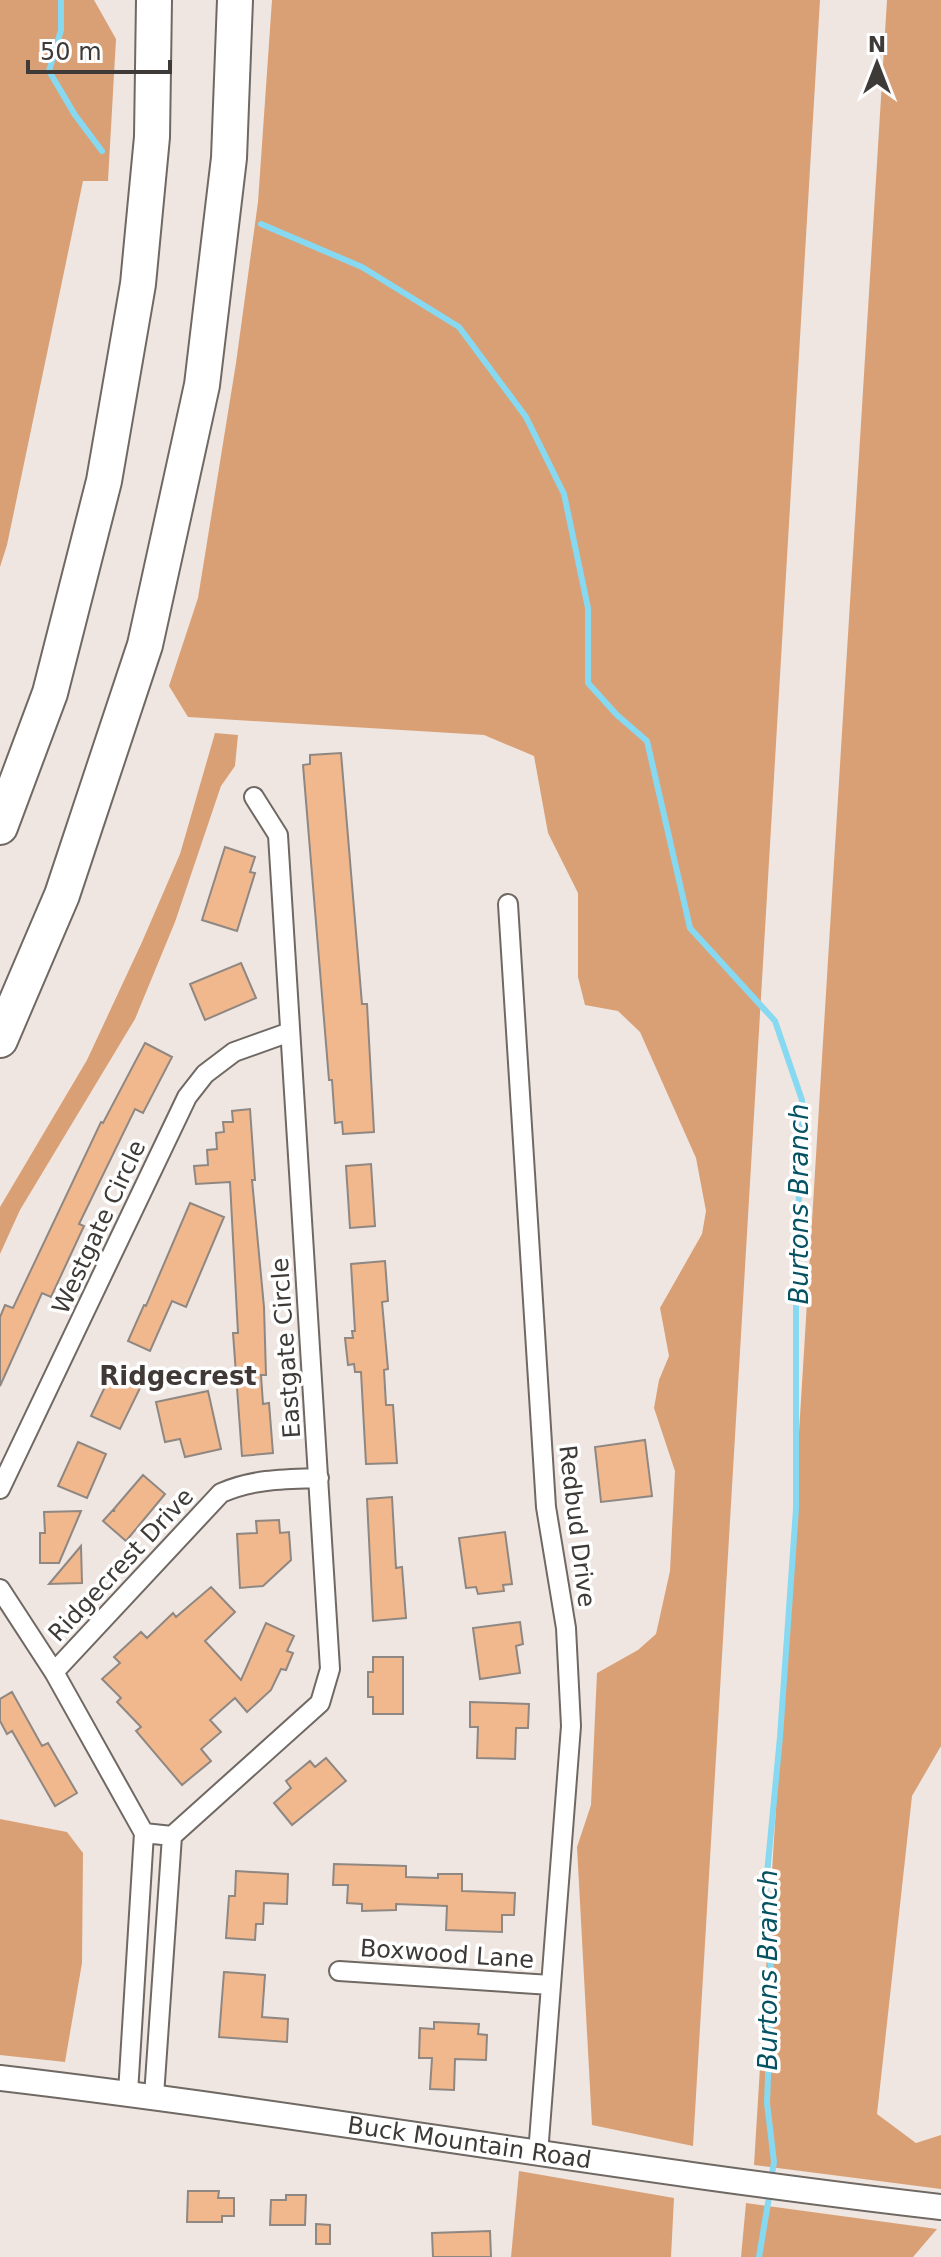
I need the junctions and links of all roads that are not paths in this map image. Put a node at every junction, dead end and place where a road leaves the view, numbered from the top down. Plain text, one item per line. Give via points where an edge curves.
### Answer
1 (154, 0) edge
2 (235, 0) edge
3 (254, 797) dead end
4 (0, 827) edge
5 (508, 904) dead end
6 (290, 1032) junction
7 (0, 1040) edge
8 (319, 1478) junction
9 (0, 1489) edge
10 (0, 1589) edge
11 (54, 1672) junction
12 (144, 1833) junction
13 (172, 1836) junction
14 (339, 1971) dead end
15 (551, 1985) junction
16 (0, 2078) edge
17 (128, 2093) junction
18 (154, 2096) junction
19 (538, 2154) junction
20 (941, 2207) edge

1 - 4 highway via 152,137 138,284 104,481 50,693
2 - 7 highway via 229,158 202,385 145,645 62,895
3 - 6 street, Eastgate Circle via 278,835
5 - 15 street, Redbud Drive via 546,1507 566,1628 571,1726
6 - 8 street, Eastgate Circle
6 - 9 street, Westgate Circle via 234,1052 205,1074 187,1097
8 - 11 street, Ridgecrest Drive via 271,1479 221,1493
8 - 13 street, Eastgate Circle via 330,1669 320,1703
10 - 11 street
11 - 12 street
12 - 13 street
12 - 17 street
13 - 18 street
14 - 15 street, Boxwood Lane
15 - 19 street, Redbud Drive
16 - 17 street, Buck Mountain Road
17 - 18 street, Buck Mountain Road
18 - 19 street, Buck Mountain Road
19 - 20 street, Buck Mountain Road

